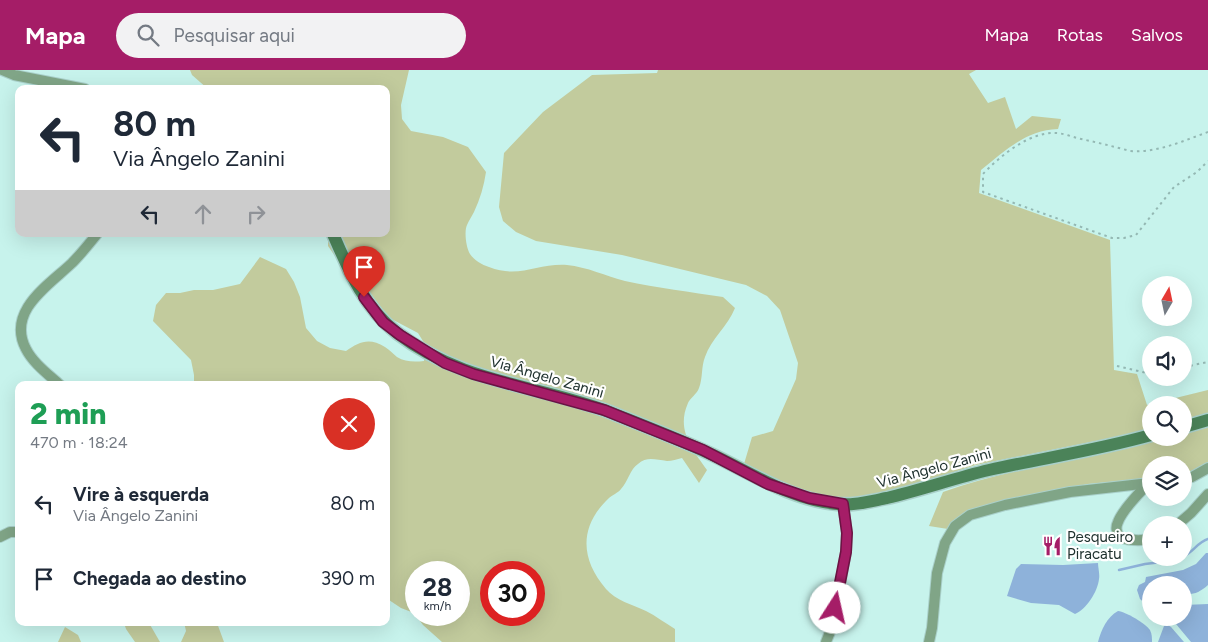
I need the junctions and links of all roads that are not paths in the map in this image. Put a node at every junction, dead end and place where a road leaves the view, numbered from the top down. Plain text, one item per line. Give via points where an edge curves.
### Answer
1 (2, 70) edge
2 (65, 85) edge
3 (94, 237) edge
4 (334, 237) edge
5 (56, 381) edge
6 (1208, 420) edge
7 (1192, 425) edge
8 (1142, 437) edge
9 (1208, 468) edge
10 (1192, 477) edge
11 (1142, 484) edge
12 (1142, 490) edge
13 (1208, 494) edge
14 (843, 504) junction
15 (1188, 516) edge
16 (15, 532) edge
17 (0, 537) edge
18 (1142, 541) edge
19 (826, 642) edge
20 (928, 642) edge

1 - 2 street
3 - 5 street via 30,302 22,318 21,334 25,348
4 - 14 street, Via Ângelo Zanini via 356,285 383,322 445,363 473,374 604,410 703,450 768,484 809,498
6 - 7 street
8 - 14 street, Via Ângelo Zanini via 988,470 866,502
9 - 10 street
11 - 20 street via 1070,492 1005,505 970,515 955,526 945,543 937,573
12 - 18 street via 1118,522 1116,530 1119,537
13 - 15 street
14 - 19 street via 846,552 832,627
16 - 17 street

